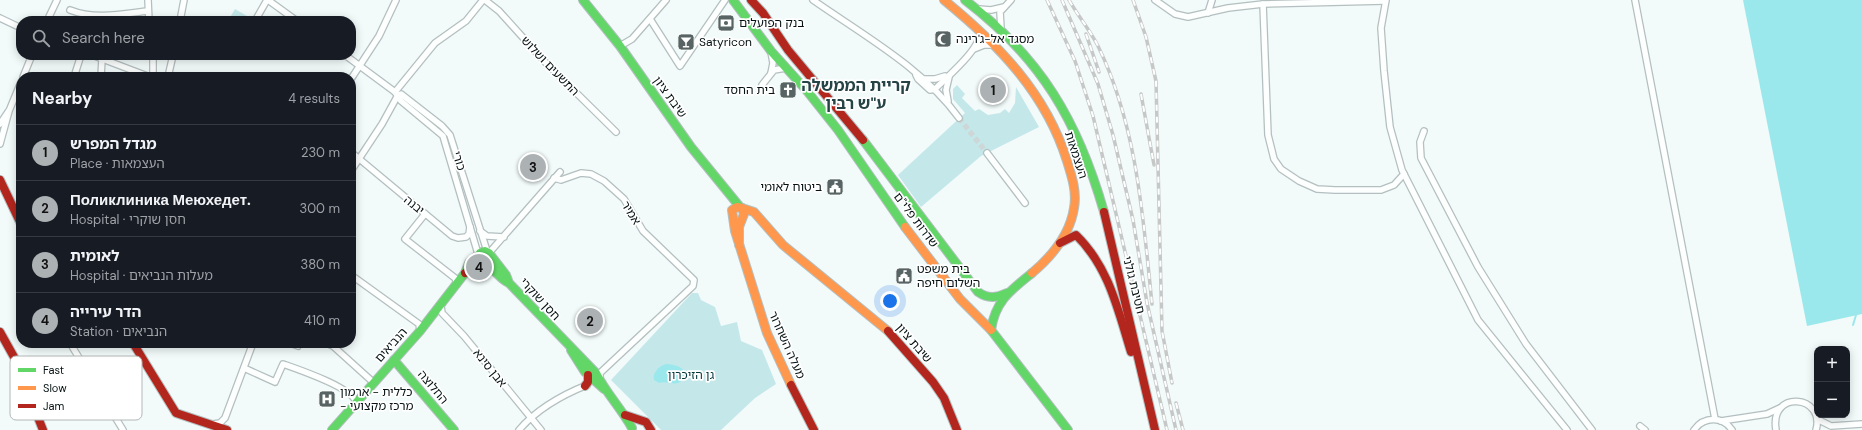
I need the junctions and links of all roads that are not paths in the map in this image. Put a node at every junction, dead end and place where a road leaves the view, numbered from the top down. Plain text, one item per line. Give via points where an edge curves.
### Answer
1 (57, 0) edge
2 (148, 0) edge
3 (184, 0) edge
4 (267, 0) edge
5 (396, 0) edge
6 (484, 0) edge
7 (583, 0) edge
8 (666, 0) edge
9 (725, 0) edge
10 (733, 0) edge
11 (751, 0) edge
12 (813, 0) edge
13 (944, 0) edge
14 (965, 0) edge
15 (1011, 0) edge
16 (1156, 0) edge
17 (1212, 0) edge
18 (1635, 0) edge
19 (1386, 1) edge
20 (1263, 4) junction
21 (1004, 7) junction
22 (976, 8) junction
23 (70, 10) dead end
24 (148, 11) junction
25 (763, 13) junction
26 (1208, 13) junction
27 (49, 16) edge
28 (148, 16) edge
29 (181, 16) edge
30 (258, 16) edge
31 (290, 16) edge
32 (0, 18) edge
33 (650, 19) junction
34 (748, 21) junction
35 (16, 26) edge
36 (980, 30) junction
37 (1001, 30) junction
38 (996, 45) junction
39 (620, 46) junction
40 (973, 49) junction
41 (771, 50) junction
42 (30, 60) edge
43 (79, 60) edge
44 (102, 60) edge
45 (107, 60) edge
46 (153, 60) edge
47 (172, 60) edge
48 (352, 60) edge
49 (360, 66) junction
50 (786, 68) junction
51 (954, 70) junction
52 (25, 72) edge
53 (76, 72) edge
54 (101, 72) edge
55 (138, 72) edge
56 (151, 72) edge
57 (169, 72) edge
58 (356, 72) edge
59 (771, 73) junction
60 (916, 75) junction
61 (924, 78) junction
62 (762, 86) dead end
63 (932, 90) junction
64 (16, 94) edge
65 (397, 94) junction
66 (948, 103) junction
67 (9, 111) junction
68 (959, 118) tunnel mouth
69 (0, 124) edge
70 (1424, 131) dead end
71 (616, 132) dead end
72 (0, 144) edge
73 (1082, 149) joint
74 (987, 153) tunnel mouth
75 (356, 157) edge
76 (359, 160) junction
77 (356, 164) edge
78 (560, 172) dead end
79 (1404, 174) junction
80 (554, 178) junction
81 (0, 180) edge
82 (2, 189) edge
83 (1025, 203) dead end
84 (425, 214) junction
85 (740, 214) junction
86 (16, 215) edge
87 (469, 220) junction
88 (480, 232) junction
89 (504, 237) junction
90 (1058, 243) junction
91 (489, 254) junction
92 (478, 255) junction
93 (484, 266) junction
94 (465, 273) junction
95 (356, 279) edge
96 (509, 283) junction
97 (457, 284) junction
98 (1008, 293) junction
99 (441, 306) junction
100 (991, 330) junction
101 (420, 331) junction
102 (0, 332) edge
103 (251, 348) edge
104 (335, 348) edge
105 (571, 349) junction
106 (13, 356) edge
107 (142, 358) edge
108 (394, 360) junction
109 (244, 368) junction
110 (588, 375) junction
111 (374, 383) junction
112 (600, 384) junction
113 (585, 386) junction
114 (1143, 387) junction
115 (356, 403) junction
116 (1780, 408) junction
117 (625, 415) junction
118 (225, 418) junction
119 (531, 418) junction
120 (1817, 419) junction
121 (39, 420) edge
122 (116, 420) edge
123 (1718, 420) junction
124 (640, 421) junction
125 (208, 424) junction
126 (1862, 424) edge
127 (632, 429) edge
128 (651, 429) edge
129 (43, 430) edge
130 (122, 430) edge
131 (227, 430) edge
132 (231, 430) edge
133 (332, 430) edge
134 (454, 430) edge
135 (519, 430) edge
136 (541, 430) edge
137 (814, 430) edge
138 (957, 430) edge
139 (1066, 430) edge
140 (1155, 430) edge
141 (1566, 430) edge
142 (1592, 430) edge
143 (1641, 430) edge
144 (1645, 430) edge
145 (1694, 430) edge
146 (1732, 430) edge
147 (1776, 430) edge
148 (1816, 430) edge

1 - 27 street
2 - 24 street
3 - 29 street
4 - 30 street
4 - 31 street
5 - 49 street via 379,36
6 - 65 street via 466,21 435,43
6 - 71 street, התשעים ושלוש via 498,11
7 - 39 main road, שיבת ציון
8 - 33 street
9 - 33 street via 680,66
10 - 34 main road, שדרות פלי"ם
11 - 25 main road, שדרות פלי"ם
12 - 60 street via 895,57
13 - 36 main road, העצמאות
14 - 22 main road, העצמאות
15 - 21 street
16 - 26 street via 1175,14 1188,18
17 - 26 street
18 - 123 street
19 - 20 street
19 - 79 street via 1381,28 1390,127
20 - 26 street
20 - 79 street via 1268,134 1274,159 1281,169 1299,181 1317,188 1335,190 1381,190 1394,185
21 - 22 street via 987,11
21 - 37 street via 999,16
22 - 37 main road, העצמאות
23 - 24 street via 101,16
24 - 28 street
25 - 34 main road via 752,12
25 - 98 main road, שדרות פלי"ם via 788,50 853,127 978,292 993,299
32 - 35 street
33 - 39 street via 632,39
34 - 41 main road, שדרות פלי"ם
36 - 38 main road, העצמאות
36 - 40 street via 980,39
37 - 73 main road, העצמאות via 1043,76 1066,114
38 - 40 street via 984,45
38 - 90 main road, העצמאות via 1041,103 1069,165 1075,209
39 - 85 main road, שיבת ציון
40 - 51 street
41 - 50 main road, שדרות פלי"ם
41 - 59 street
42 - 52 street
43 - 53 street
44 - 54 street
45 - 55 street
46 - 56 street
47 - 57 street
48 - 49 street, כורי
49 - 58 street
49 - 65 street, כורי
50 - 59 street via 776,69
50 - 100 main road, שדרות פלי"ם via 838,130 906,228 960,299
51 - 61 street via 935,80
51 - 63 street
51 - 66 street via 946,84
59 - 62 street
60 - 61 street
60 - 63 street
61 - 63 street
63 - 66 street
64 - 67 street
65 - 76 street
65 - 87 street, כורי via 401,101 443,136
65 - 88 street, כורי via 401,94 431,117 450,135
66 - 68 street
67 - 69 street
67 - 72 street
70 - 142 street via 1420,142 1421,158 1478,267 1526,344
73 - 114 main road, חטיבת גולני via 1101,200 1132,325
74 - 83 street
75 - 76 street, יבנה
76 - 77 street
76 - 84 street, יבנה
78 - 80 street
79 - 141 street via 1478,320
80 - 89 street
80 - 112 street, אמיר via 561,180 586,173 600,178 624,199 643,231 692,277 694,283 600,373
81 - 82 main road
82 - 86 main road
84 - 87 street, יבנה via 458,238 464,238 469,234
84 - 97 street via 405,239 455,278
85 - 137 main road, מעלה השחרור via 739,245 771,343
85 - 138 main road, שיבת ציון via 752,210 783,246 890,332 944,398
87 - 92 street, כורי
88 - 89 street via 488,236
88 - 91 street, כורי
89 - 91 street
90 - 98 main road, העצמאות via 1048,259
90 - 114 main road via 1076,235 1097,258
91 - 92 main road via 481,252
91 - 93 main road via 491,262
91 - 96 main road, חסן שוקרי via 506,275
92 - 93 main road via 477,261
92 - 94 main road, הנביאים via 466,267
93 - 94 main road
93 - 96 main road, חסן שוקרי
94 - 97 main road, הנביאים
95 - 101 street via 419,324
96 - 105 main road, חסן שוקרי
97 - 99 main road, הנביאים
98 - 100 main road, העצמאות via 994,312
99 - 101 main road, הנביאים
99 - 119 street, אבן סינא via 442,313
100 - 139 main road, שדרות פלי"ם
101 - 108 main road, הנביאים
102 - 106 main road
103 - 109 street
104 - 111 street
105 - 110 main road, חסן שוקרי
105 - 112 main road, חסן שוקרי via 581,356
107 - 125 main road via 176,413
108 - 111 main road, הנביאים
108 - 134 main road, החלוצה
109 - 115 street via 275,382 283,364 339,388 354,397
109 - 118 street
110 - 112 main road, חסן שוקרי
110 - 113 main road
111 - 115 main road, הנביאים
112 - 113 street
112 - 117 main road, חסן שוקרי
113 - 119 street via 558,399
114 - 140 main road, חטיבת גולני
115 - 133 main road, הנביאים
116 - 120 street via 1786,403 1803,402 1810,406
116 - 123 street via 1767,414
116 - 147 street via 1775,421
117 - 124 main road, חסן שוקרי
117 - 127 main road, חסן שוקרי
118 - 125 street via 218,424
118 - 132 street
119 - 135 street
119 - 136 street, אבן סינא
120 - 126 street via 1830,426
120 - 148 street
121 - 129 main road
122 - 130 street
123 - 145 street via 1701,423
123 - 146 street
124 - 127 main road via 634,423
124 - 128 main road, חסן שוקרי via 646,422
125 - 131 main road
143 - 144 street via 1640,426

